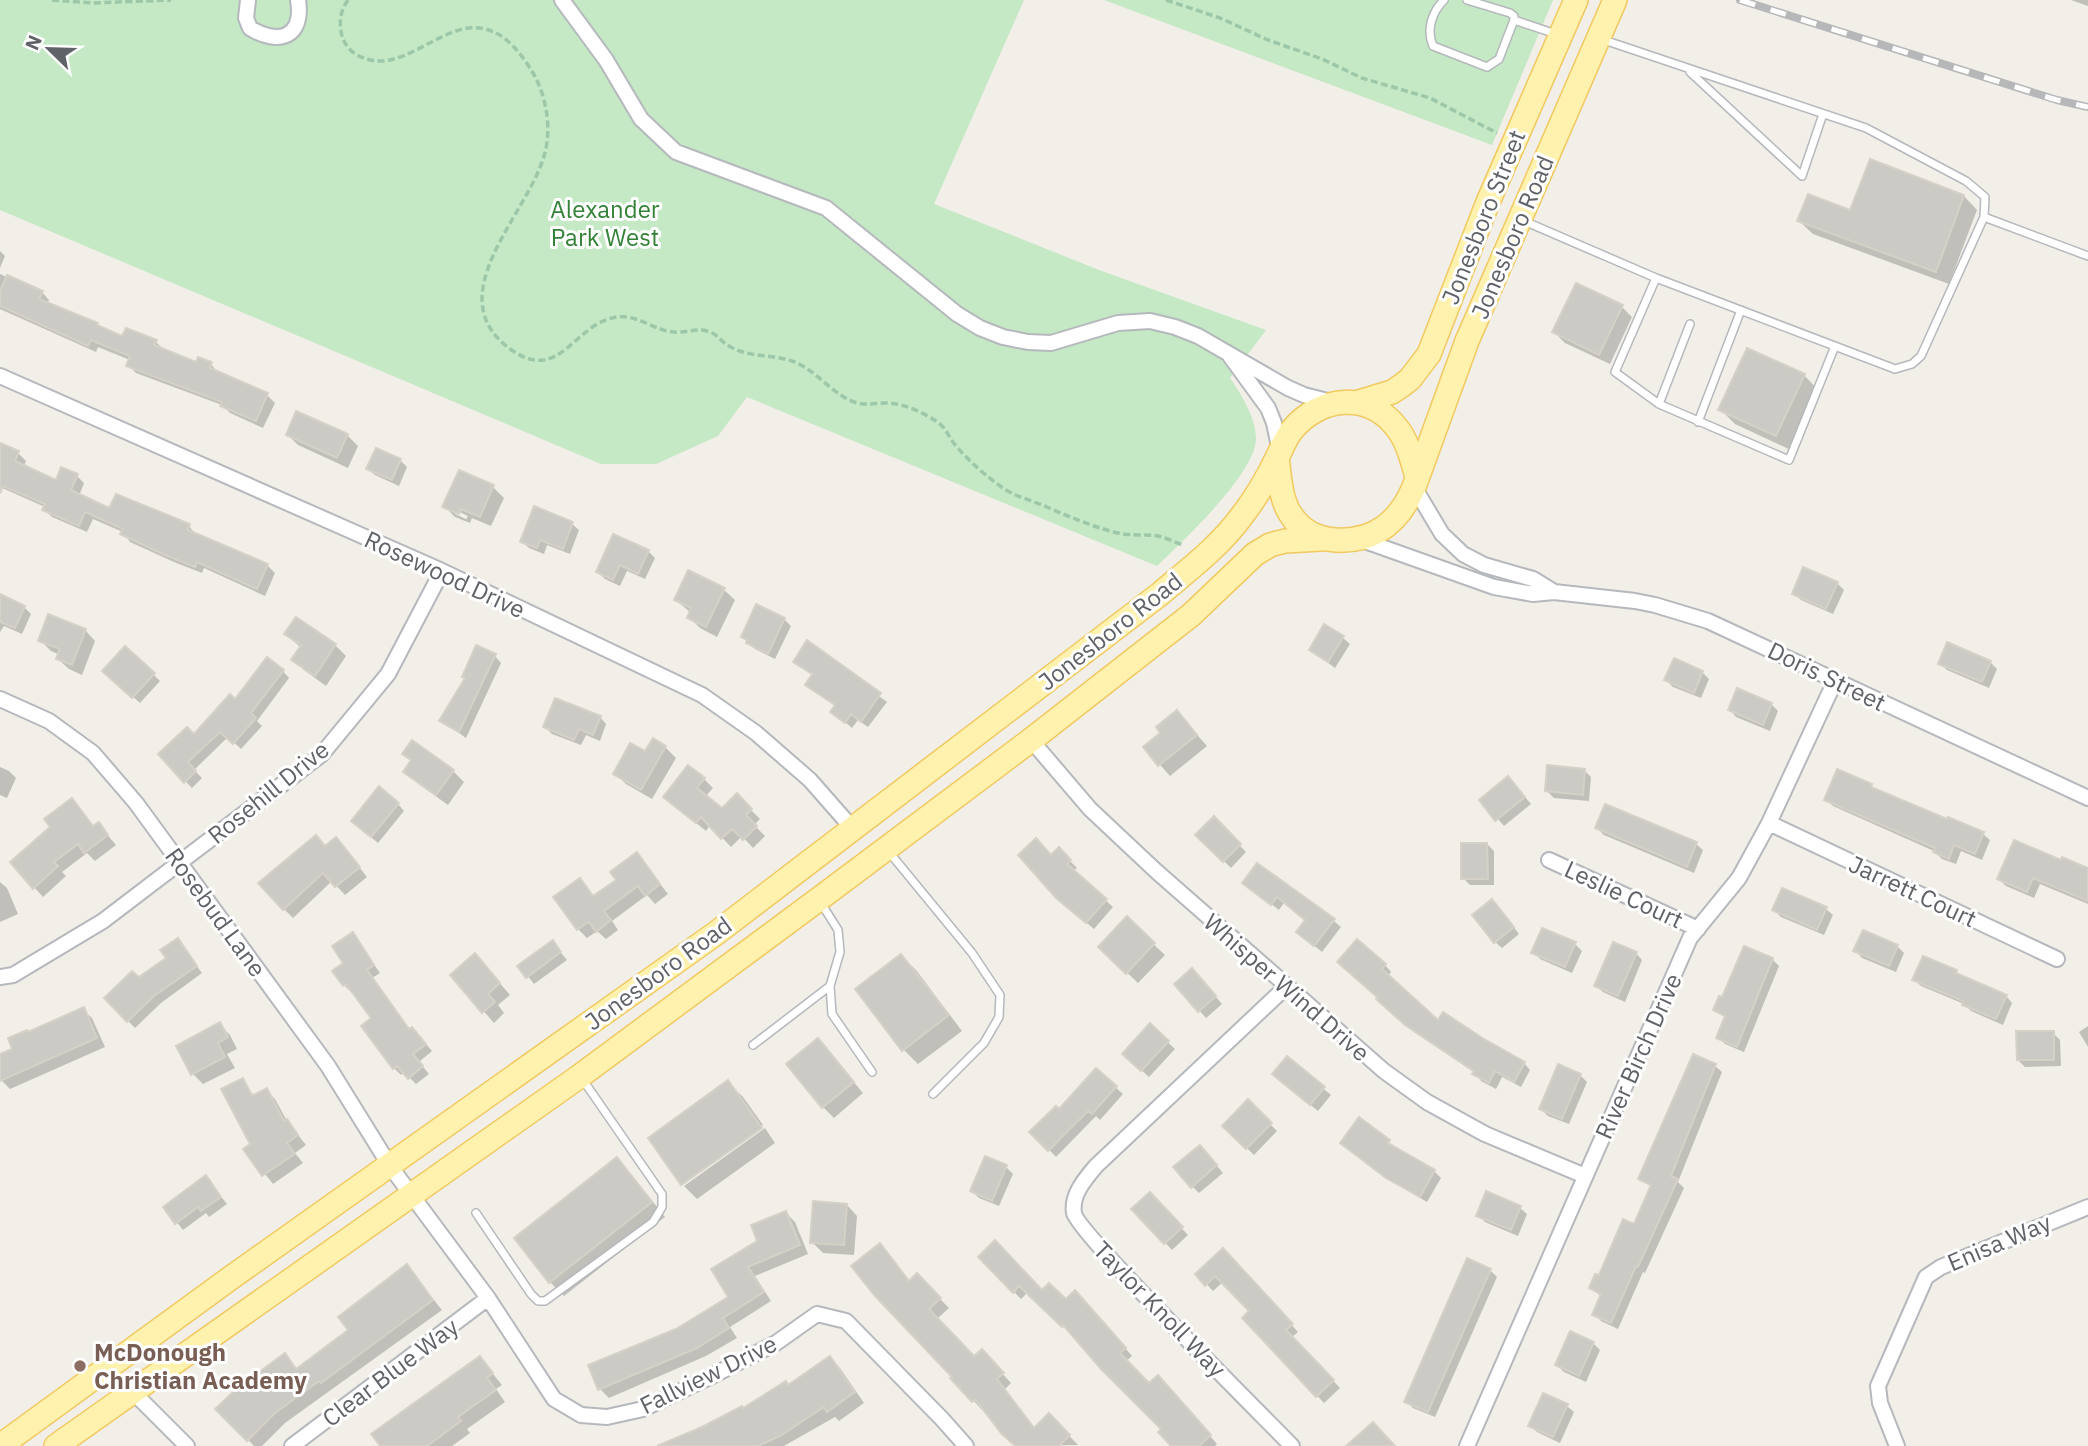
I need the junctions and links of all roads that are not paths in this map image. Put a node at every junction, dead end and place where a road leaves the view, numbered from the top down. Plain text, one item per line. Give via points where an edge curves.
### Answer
1 (248, 0) edge
2 (298, 0) edge
3 (562, 0) edge
4 (1444, 0) edge
5 (1467, 0) edge
6 (1576, 0) edge
7 (1615, 0) edge
8 (1514, 20) junction
9 (1560, 35) junction
10 (1599, 38) junction
11 (1687, 69) junction
12 (1823, 114) junction
13 (1984, 217) junction
14 (1520, 220) junction
15 (2088, 256) edge
16 (1656, 278) junction
17 (1741, 310) junction
18 (1690, 324) dead end
19 (1835, 346) junction
20 (1229, 355) junction
21 (0, 376) edge
22 (1348, 403) junction
23 (1659, 404) junction
24 (1698, 422) junction
25 (1278, 455) junction
26 (1415, 482) junction
27 (1321, 539) junction
28 (1362, 540) junction
29 (442, 571) junction
30 (1554, 592) junction
31 (1835, 681) junction
32 (0, 698) edge
33 (1031, 740) junction
34 (2088, 798) edge
35 (1769, 823) junction
36 (853, 829) junction
37 (887, 848) junction
38 (1549, 860) dead end
39 (180, 863) junction
40 (819, 899) junction
41 (1698, 929) junction
42 (2057, 959) dead end
43 (0, 976) edge
44 (830, 986) junction
45 (1286, 987) junction
46 (753, 1045) dead end
47 (872, 1072) dead end
48 (580, 1076) junction
49 (933, 1094) dead end
50 (390, 1166) junction
51 (1584, 1176) junction
52 (412, 1196) junction
53 (2088, 1207) edge
54 (476, 1213) dead end
55 (488, 1298) junction
56 (134, 1392) junction
57 (0, 1446) edge
58 (56, 1446) edge
59 (187, 1446) edge
60 (292, 1446) edge
61 (966, 1446) edge
62 (1292, 1446) edge
63 (1467, 1446) edge
64 (1897, 1446) edge

1 - 2 street via 250,28 274,38 296,27
3 - 20 street via 641,119 676,152 826,208 980,328 1028,342 1051,342 1118,323 1150,321 1198,335
4 - 8 lane via 1430,24 1433,46 1487,67 1499,59
5 - 8 lane via 1510,13
6 - 9 main road, Jonesboro Street
7 - 10 main road, Jonesboro Road
8 - 9 lane
9 - 22 main road, Jonesboro Street via 1429,354 1401,387
10 - 11 lane
10 - 14 main road, Jonesboro Road
11 - 12 lane
11 - 12 lane via 1802,176
12 - 13 lane via 1866,128 1966,181 1985,197
13 - 15 lane
13 - 19 lane via 1923,352 1912,364 1895,369
14 - 16 lane
14 - 26 main road, Jonesboro Road via 1467,341
16 - 17 lane
16 - 23 lane via 1615,372
17 - 19 lane
17 - 24 lane
18 - 23 lane
19 - 24 lane via 1788,460
20 - 22 street via 1296,391
20 - 25 street via 1268,408
21 - 29 street, Rosewood Drive
22 - 25 main road via 1317,410 1305,418
22 - 26 main road via 1379,411 1398,429
23 - 24 lane
25 - 27 main road via 1286,507 1297,523
25 - 36 main road, Jonesboro Road via 1240,520 1198,562
26 - 28 main road via 1395,519
26 - 30 street, Doris Street via 1442,534 1462,554 1533,579
27 - 28 main road
27 - 33 main road, Jonesboro Road via 1285,541 1255,554 1191,615
28 - 30 street, Doris Street via 1494,587 1532,594
29 - 36 street, Rosewood Drive via 702,695 756,733 810,780
29 - 39 street, Rosehill Drive via 388,674 322,754
30 - 31 street, Doris Street via 1635,601 1682,612
31 - 34 street, Doris Street
31 - 35 street, River Birch Drive
32 - 39 street, Rosebud Lane via 49,721 93,754
33 - 37 main road, Jonesboro Road
33 - 45 street, Whisper Wind Drive via 1090,809
35 - 41 street, River Birch Drive via 1738,878
35 - 42 street, Jarrett Court
36 - 50 main road, Jonesboro Road via 715,934
37 - 40 main road, Jonesboro Road
37 - 49 lane via 1000,995 999,1017 985,1043
38 - 41 street, Leslie Court
39 - 43 street, Rosehill Drive via 103,921 13,975
39 - 50 street, Rosebud Lane via 328,1066
40 - 44 lane via 838,930 840,952
40 - 48 main road, Jonesboro Road
41 - 51 street, River Birch Drive
44 - 46 lane
44 - 47 lane via 832,1014
45 - 51 street, Whisper Wind Drive via 1427,1102 1485,1134
45 - 62 street, Taylor Knoll Way via 1101,1161 1079,1186 1074,1212 1079,1224
48 - 52 main road, Jonesboro Road
48 - 54 lane via 662,1194 662,1207 653,1222 545,1301 538,1301
50 - 52 street, Fallview Drive
50 - 57 main road, Jonesboro Road
51 - 63 street, River Birch Drive
52 - 55 street, Fallview Drive
52 - 56 main road, Jonesboro Road
53 - 64 street, Enisa Way via 1926,1277 1878,1387
55 - 60 street, Clear Blue Way
55 - 61 street, Fallview Drive via 554,1399 581,1415 607,1417 643,1409 765,1348 817,1314 846,1321
56 - 58 main road, Jonesboro Road
56 - 59 street

